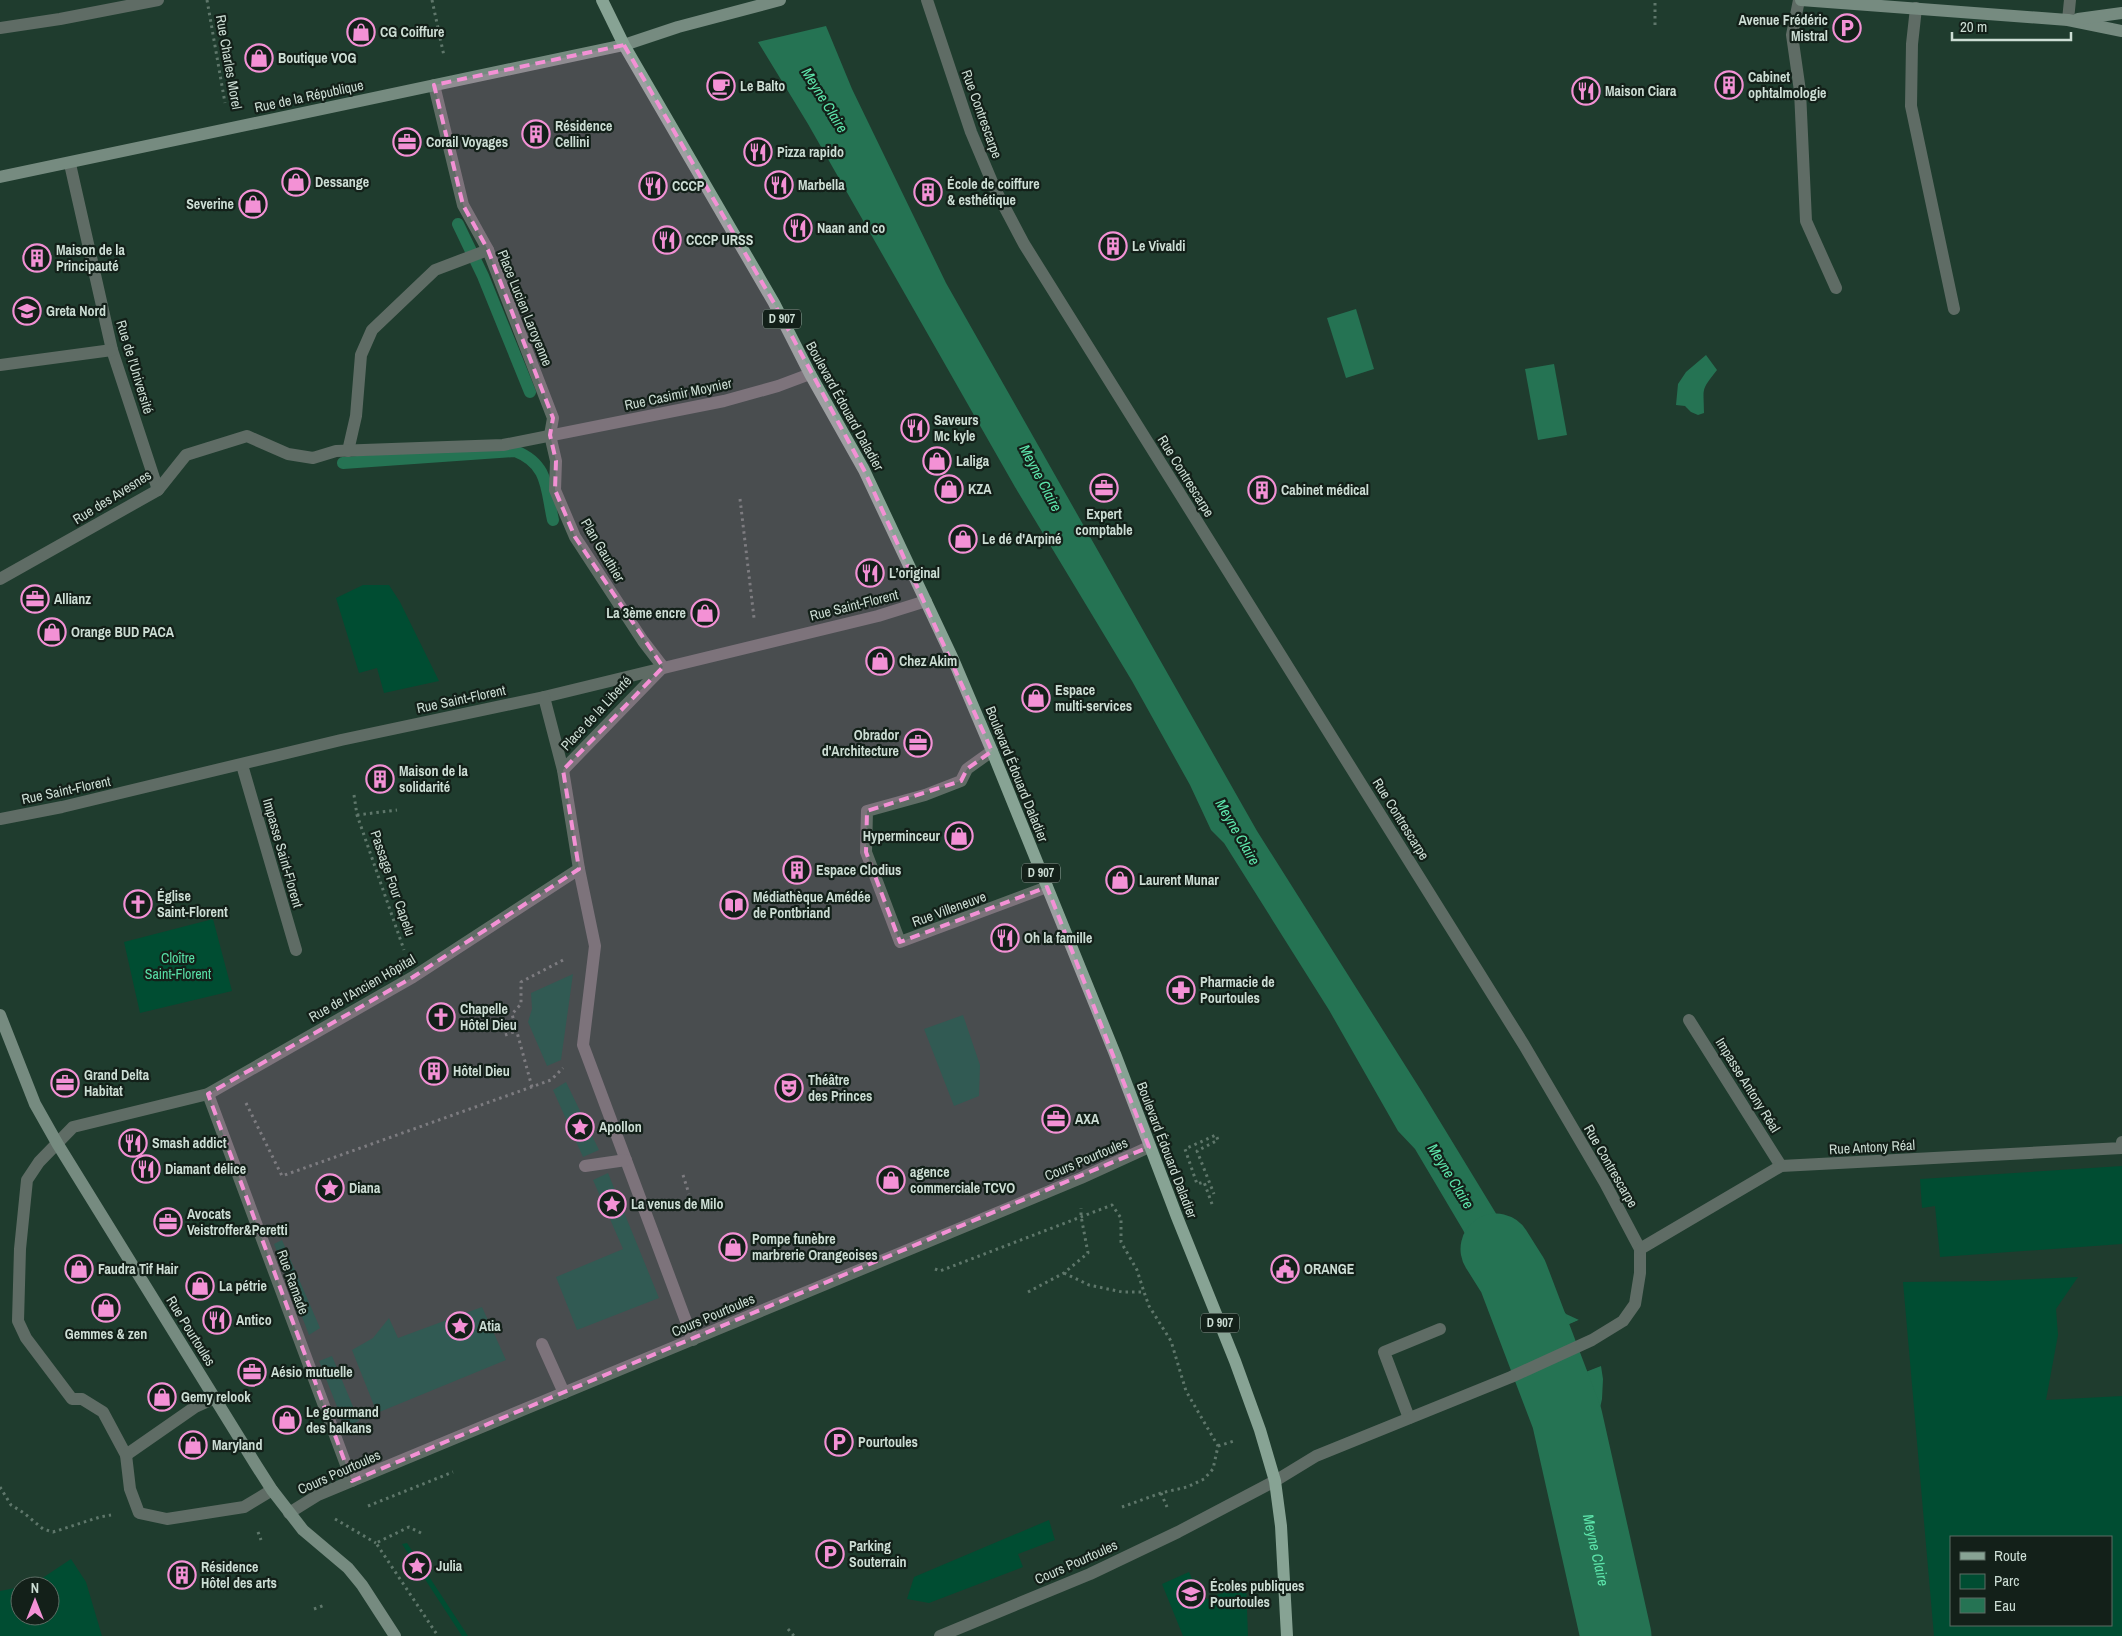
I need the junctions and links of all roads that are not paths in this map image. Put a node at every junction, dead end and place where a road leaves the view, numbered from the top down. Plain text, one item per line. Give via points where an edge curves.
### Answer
1 (158, 0) edge
2 (602, 0) edge
3 (780, 0) edge
4 (927, 0) edge
5 (1800, 0) edge
6 (2070, 0) edge
7 (1916, 8) junction
8 (2122, 13) edge
9 (2068, 20) junction
10 (0, 28) edge
11 (2122, 31) edge
12 (624, 45) junction
13 (434, 85) junction
14 (70, 164) junction
15 (0, 177) edge
16 (488, 250) junction
17 (1836, 288) dead end
18 (1954, 309) dead end
19 (112, 350) junction
20 (0, 365) edge
21 (810, 374) junction
22 (550, 435) junction
23 (348, 451) junction
24 (158, 490) junction
25 (0, 580) edge
26 (926, 601) junction
27 (663, 667) junction
28 (544, 696) junction
29 (992, 751) junction
30 (242, 765) junction
31 (563, 770) junction
32 (0, 819) edge
33 (579, 869) junction
34 (1047, 887) junction
35 (296, 950) dead end
36 (0, 1015) edge
37 (1689, 1020) dead end
38 (208, 1094) junction
39 (2122, 1142) edge
40 (57, 1143) junction
41 (1149, 1147) junction
42 (626, 1160) junction
43 (585, 1166) dead end
44 (1782, 1166) junction
45 (1640, 1249) junction
46 (1440, 1329) dead end
47 (693, 1340) junction
48 (542, 1344) dead end
49 (564, 1392) junction
50 (215, 1398) junction
51 (1409, 1418) junction
52 (126, 1455) junction
53 (352, 1481) junction
54 (1275, 1481) junction
55 (272, 1490) junction
56 (289, 1512) junction
57 (395, 1636) edge
58 (940, 1636) edge
59 (1287, 1636) edge

1 - 10 street
2 - 12 main road, Boulevard Édouard Daladier / D 907
3 - 12 main road, Rue de la République
4 - 45 street, Rue Contrescarpe via 971,132 995,189 1024,244 1524,1045
5 - 7 main road
5 - 17 street via 1792,35 1800,91 1806,221
6 - 9 street
7 - 9 main road
7 - 18 street via 1911,106
8 - 9 main road
9 - 11 main road
12 - 13 main road, Rue de la République
12 - 21 main road, Boulevard Édouard Daladier / D 907 via 774,303
13 - 14 main road, Rue de la République
13 - 16 street via 463,205
14 - 15 main road, Rue de la République
14 - 19 street, Rue de l'Université
16 - 22 street, Place Lucien Laroyenne via 553,418
16 - 23 street, Place Lucien Laroyenne via 435,270 372,330 361,355 356,416
19 - 20 street
19 - 24 street, Rue de l'Université
21 - 22 street, Rue Casimir Moynier via 724,401
21 - 26 main road, Boulevard Édouard Daladier / D 907 via 864,470
22 - 23 street via 503,445
22 - 27 street, Plan Gauthier via 556,461 555,490 575,537 643,642
23 - 24 street, Rue des Avesnes via 313,458 288,454 247,436 186,454
24 - 25 street, Rue des Avesnes
26 - 27 street, Rue Saint-Florent via 878,616
26 - 29 main road, Boulevard Édouard Daladier / D 907
27 - 28 street, Rue Saint-Florent
27 - 31 street, Place de la Liberté
28 - 30 street, Rue Saint-Florent
28 - 31 street, Place de la Liberté
29 - 34 main road, Boulevard Édouard Daladier / D 907
29 - 34 street, Rue Villeneuve via 967,769 961,781 925,795 867,810 866,852 900,942
30 - 32 street, Rue Saint-Florent
30 - 35 street, Impasse Saint-Florent
31 - 33 street
33 - 38 street, Rue de l'Ancien Hôpital via 413,977
33 - 42 street via 595,946 583,1045
34 - 41 main road, Boulevard Édouard Daladier / D 907
36 - 40 main road, Rue Pourtoules via 35,1104
37 - 44 street, Impasse Antony Réal
38 - 40 street, Rue de l'Ancien Hôpital via 73,1127
38 - 53 street, Rue Ramade
39 - 44 street, Rue Antony Réal via 2122,1148
40 - 50 main road, Rue Pourtoules
40 - 52 street, Rue de l'Ancien Hôpital via 27,1180 20,1249 18,1321 26,1338 72,1399 82,1399 104,1412
41 - 47 street, Cours Pourtoules
41 - 54 main road, Boulevard Édouard Daladier / D 907 via 1235,1361
42 - 43 street
42 - 47 street
44 - 45 street, Rue Antony Réal
45 - 51 street, Rue Contrescarpe via 1635,1304 1623,1321 1592,1340 1511,1377
46 - 51 street via 1384,1352
47 - 49 street, Cours Pourtoules
48 - 49 street
49 - 53 street, Cours Pourtoules
50 - 52 street via 195,1407
50 - 55 main road, Rue Pourtoules
51 - 54 street, Rue Contrescarpe via 1316,1456
52 - 55 street via 130,1489 139,1512 167,1519 244,1506
53 - 56 street, Cours Pourtoules
54 - 58 street, Cours Pourtoules via 1090,1574
54 - 59 main road, Boulevard Édouard Daladier / D 907 via 1281,1526
55 - 56 main road, Rue Pourtoules
56 - 57 main road, Rue Pourtoules via 304,1530 348,1568

